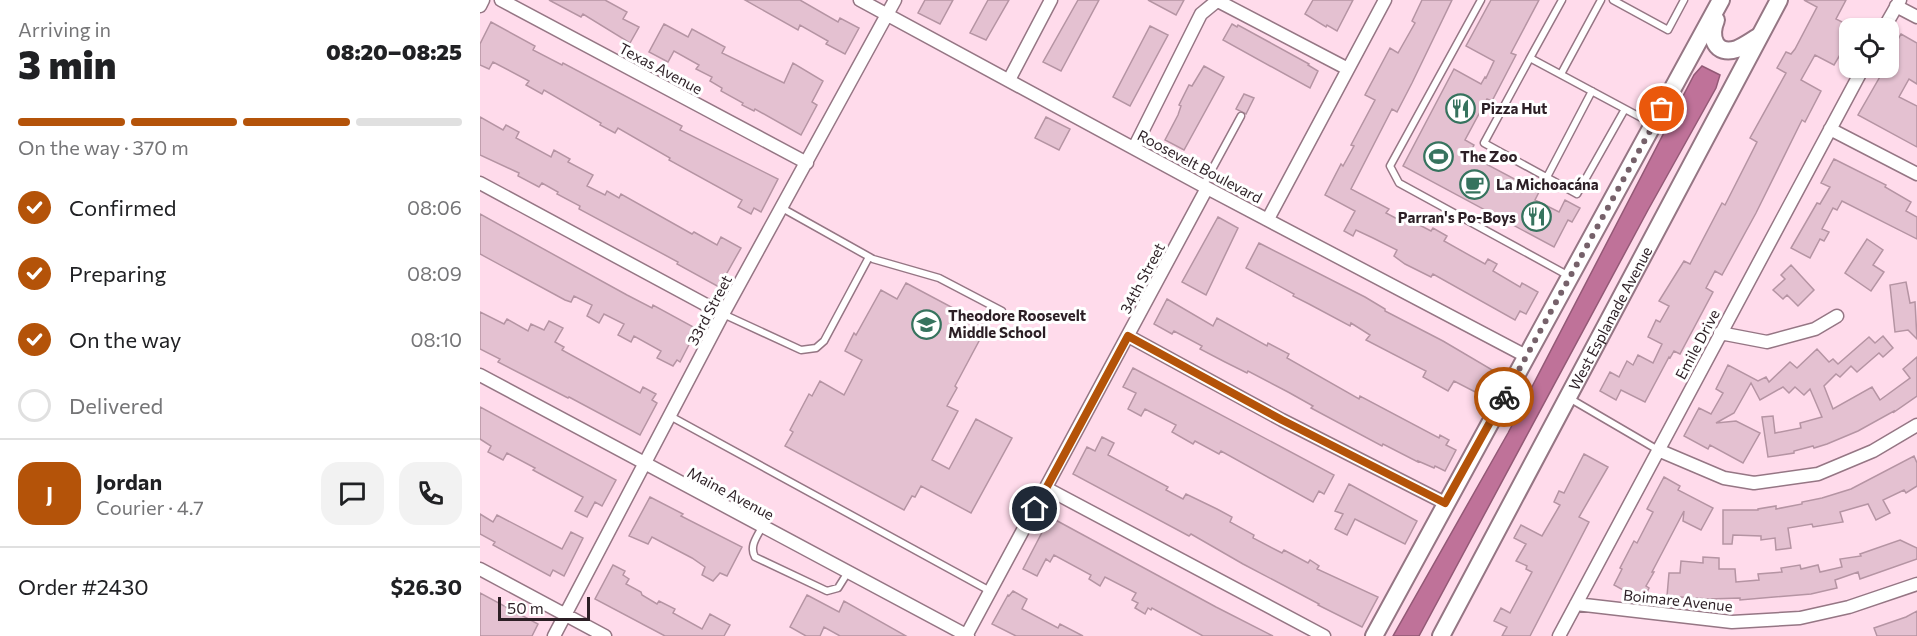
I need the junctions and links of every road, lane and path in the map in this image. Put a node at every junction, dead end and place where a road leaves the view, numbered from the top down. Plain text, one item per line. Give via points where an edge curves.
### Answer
1 (483, 0) edge
2 (501, 0) edge
3 (860, 0) edge
4 (895, 0) edge
5 (1051, 0) edge
6 (1217, 0) edge
7 (1385, 0) edge
8 (1481, 0) edge
9 (1562, 0) edge
10 (1601, 0) edge
11 (1613, 0) edge
12 (1684, 0) edge
13 (1722, 0) edge
14 (1779, 0) edge
15 (1898, 3) edge
16 (480, 6) edge
17 (887, 14) junction
18 (1917, 17) edge
19 (1890, 18) edge
20 (1758, 37) junction
21 (1530, 58) junction
22 (1348, 69) junction
23 (1561, 74) junction
24 (1858, 78) edge
25 (1009, 80) junction
26 (1592, 91) junction
27 (1624, 108) junction
28 (1240, 116) dead end
29 (1654, 124) junction
30 (1830, 129) junction
31 (1134, 148) junction
32 (807, 163) junction
33 (1917, 174) edge
34 (1546, 177) junction
35 (480, 183) edge
36 (1205, 187) junction
37 (782, 208) junction
38 (1268, 219) junction
39 (869, 257) junction
40 (1570, 277) junction
41 (1002, 311) dead end
42 (723, 314) junction
43 (1837, 316) dead end
44 (1720, 333) junction
45 (1128, 336) junction
46 (1526, 356) junction
47 (480, 375) edge
48 (1569, 398) junction
49 (670, 416) junction
50 (1917, 425) edge
51 (1658, 450) junction
52 (645, 464) junction
53 (1046, 488) junction
54 (1445, 503) junction
55 (762, 527) junction
56 (480, 569) edge
57 (848, 572) junction
58 (1917, 584) edge
59 (990, 591) junction
60 (1576, 604) junction
61 (565, 615) junction
62 (1384, 616) junction
63 (554, 636) edge
64 (605, 636) edge
65 (967, 636) edge
66 (1324, 636) edge
67 (1374, 636) edge
68 (1385, 636) edge
69 (1441, 636) edge
70 (1558, 636) edge

1 - 16 street
2 - 32 street, Texas Avenue
3 - 17 street, Roosevelt Boulevard
4 - 17 street, 33rd Street
5 - 25 street
6 - 22 street
6 - 31 street via 1201,14
7 - 22 street
8 - 40 lane via 1390,166 1399,183
9 - 21 lane
10 - 23 lane
11 - 12 lane via 1668,30
13 - 20 main road via 1712,33 1719,48 1738,48
13 - 29 main road
14 - 20 main road, West Esplanade Avenue
15 - 18 street
15 - 19 street
17 - 25 street, Roosevelt Boulevard
17 - 32 street, 33rd Street
20 - 48 main road, West Esplanade Avenue
21 - 23 lane
21 - 34 lane via 1484,143
22 - 38 street
23 - 26 lane
24 - 30 street, Emile Drive
25 - 31 street, Roosevelt Boulevard
26 - 27 lane
26 - 34 lane
27 - 29 lane
27 - 34 lane via 1577,194
28 - 36 lane
29 - 40 main road
30 - 33 street
30 - 44 street, Emile Drive
31 - 36 street, Roosevelt Boulevard
32 - 37 street, 33rd Street
35 - 42 street
36 - 38 street, Roosevelt Boulevard
36 - 45 street, 34th Street
37 - 39 lane
37 - 42 street, 33rd Street
38 - 46 street, Roosevelt Boulevard
39 - 41 lane via 939,278
39 - 42 lane via 824,341 816,348 801,350
40 - 46 main road
42 - 49 street, 33rd Street
43 - 44 street via 1815,329 1767,342
44 - 51 street, Emile Drive
45 - 53 street, 34th Street
45 - 54 street
46 - 54 main road
47 - 52 street, Maine Avenue
48 - 51 lane
48 - 69 main road, West Esplanade Avenue
49 - 52 street, 33rd Street
49 - 59 lane
50 - 51 street via 1873,451 1818,474 1754,483 1724,478
51 - 60 street, Emile Drive
52 - 55 street, Maine Avenue
52 - 61 street, 33rd Street
53 - 59 street, 34th Street
53 - 66 street
54 - 62 main road
55 - 57 street, Maine Avenue
55 - 57 lane via 753,544 755,557 827,591 838,588
56 - 61 street
57 - 65 street, Maine Avenue
58 - 60 street, Boimare Avenue via 1849,607 1777,620 1732,622
59 - 65 street, 34th Street
60 - 70 street, Emile Drive
61 - 63 street, 33rd Street
61 - 64 street
62 - 67 main road
62 - 68 main road

